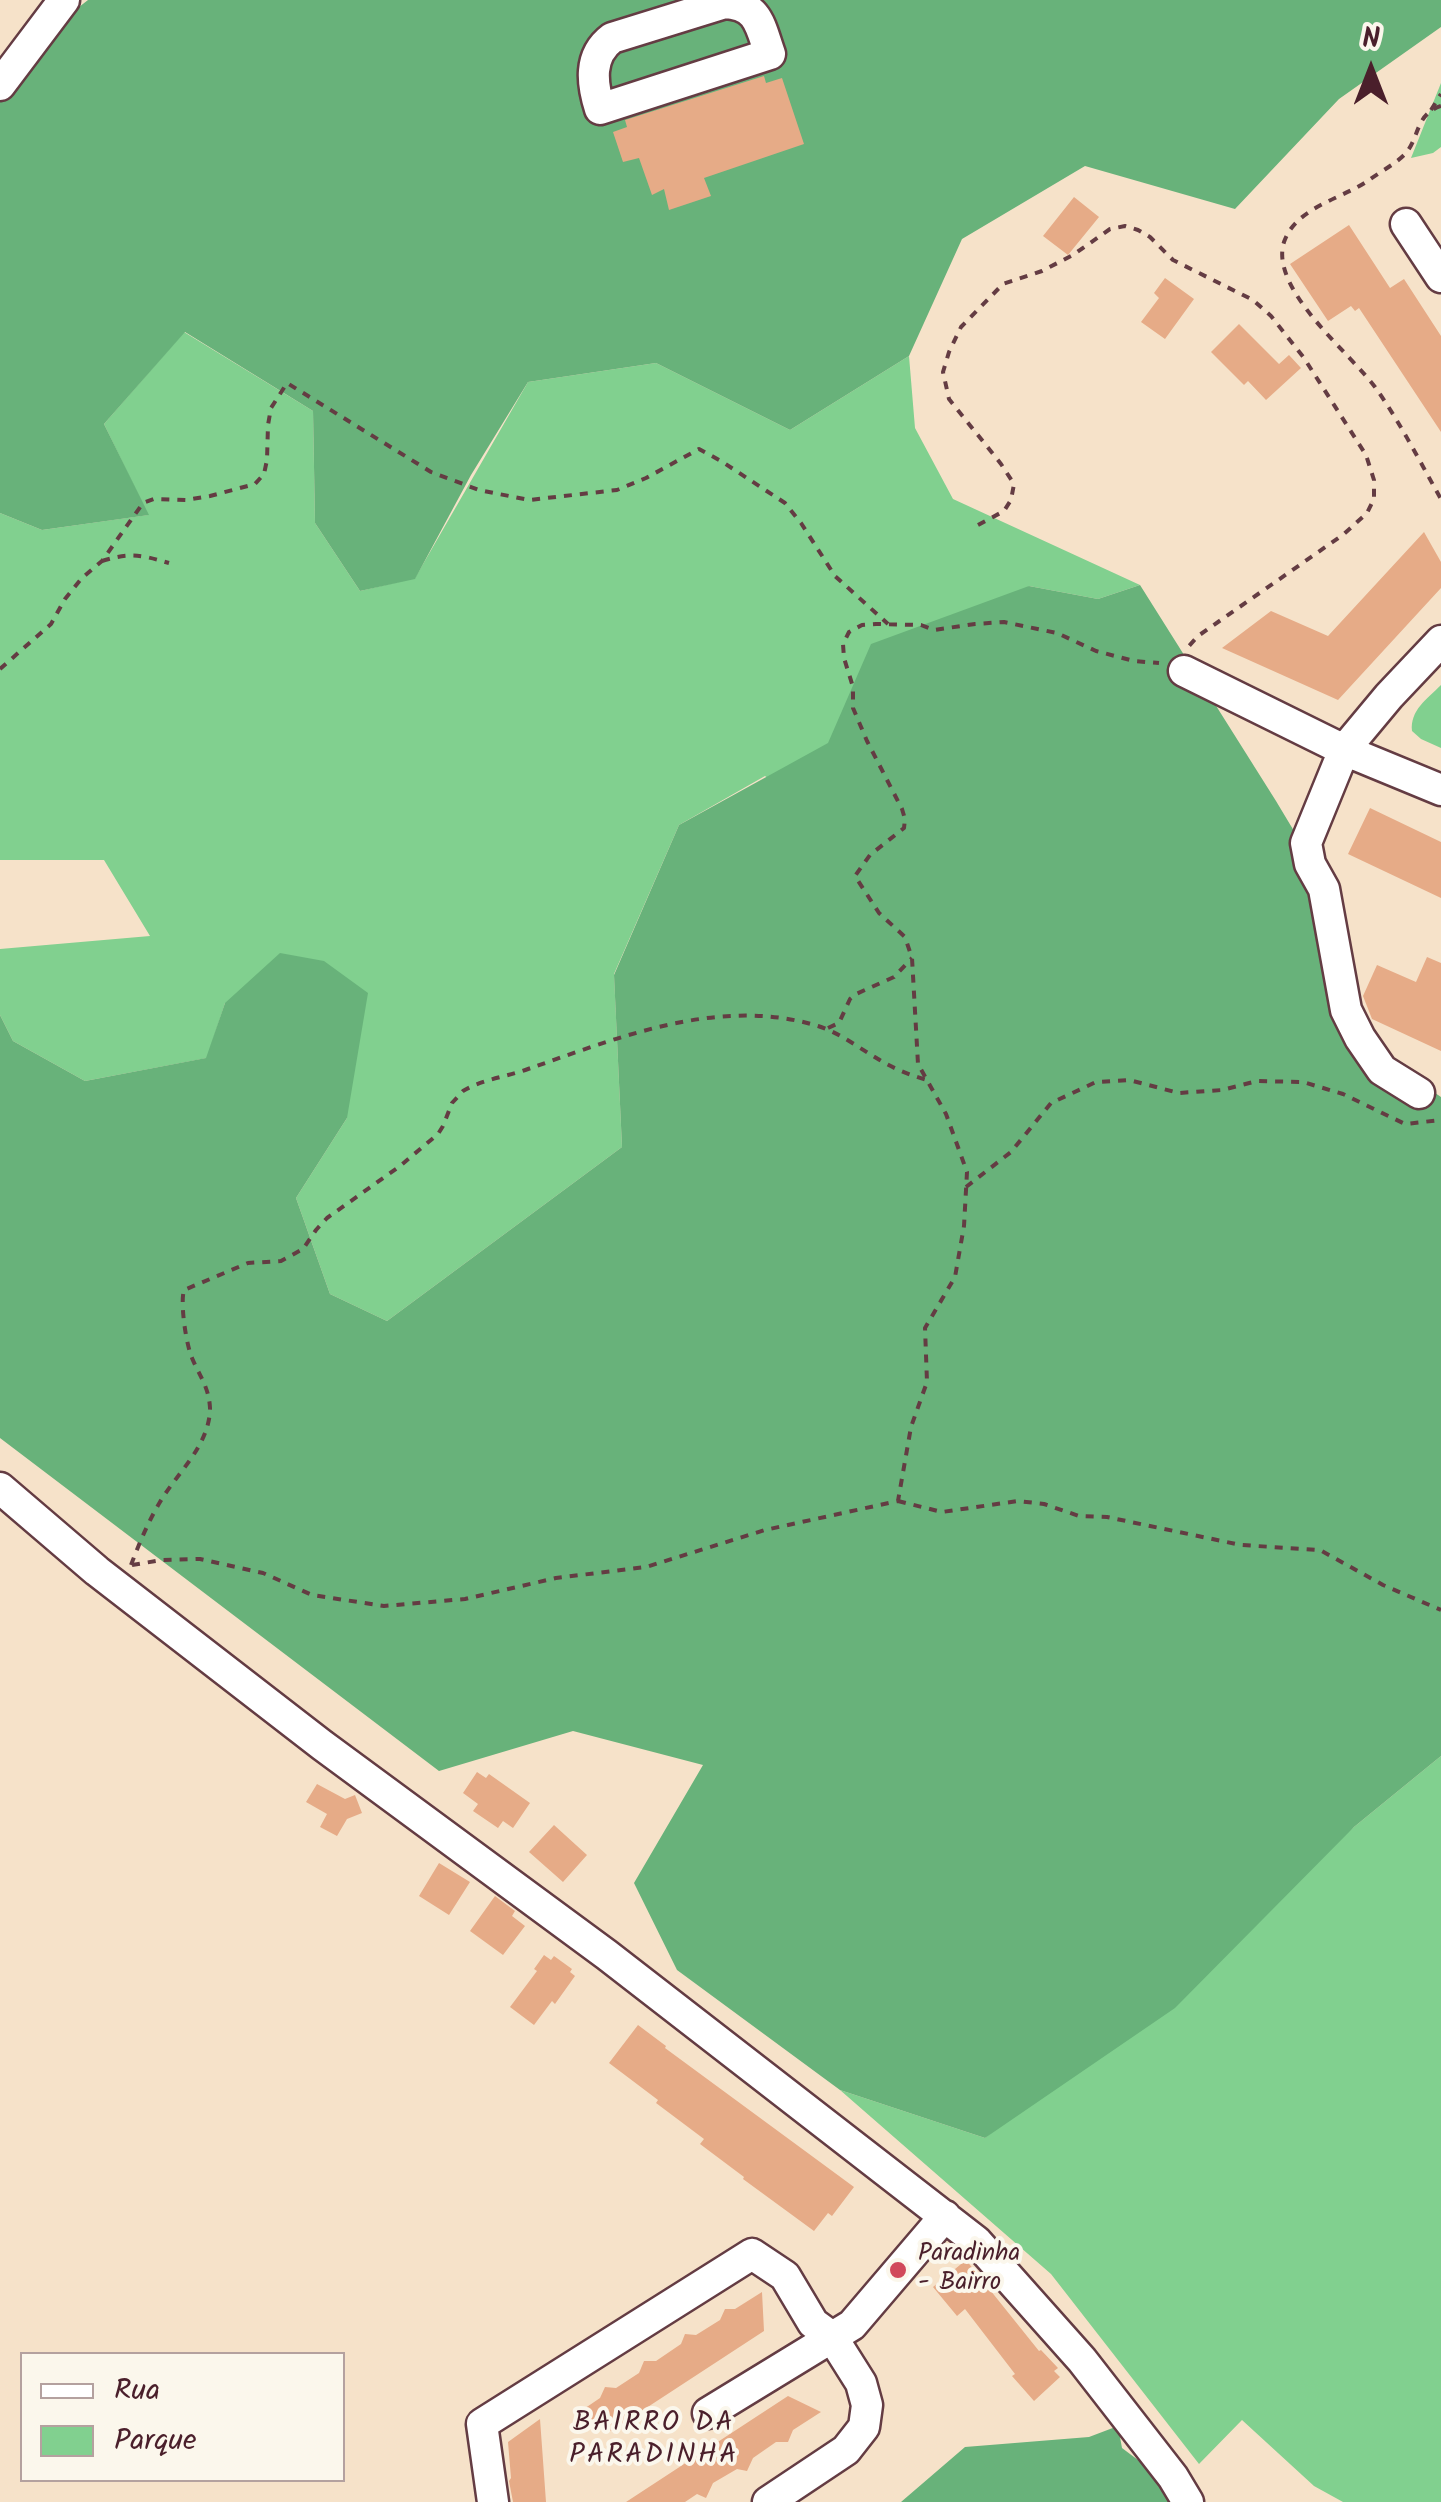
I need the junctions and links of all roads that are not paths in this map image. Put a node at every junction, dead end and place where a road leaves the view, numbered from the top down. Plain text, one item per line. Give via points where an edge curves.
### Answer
1 (64, 0) edge
2 (678, 8) edge
3 (0, 86) edge
4 (1406, 224) dead end
5 (1441, 277) edge
6 (1441, 641) edge
7 (1181, 666) road end
8 (1344, 750) junction
9 (1441, 790) edge
10 (1419, 1093) dead end
11 (0, 1488) edge
12 (945, 2216) junction
13 (832, 2336) junction
14 (708, 2413) dead end
15 (494, 2502) edge
16 (768, 2502) edge
17 (1188, 2502) edge

1 - 3 street
2 - 2 street via 604,44 594,60 600,109 770,54 756,16 744,5
4 - 5 street
6 - 8 street
7 - 8 street
8 - 9 street
8 - 10 street via 1306,843 1310,864 1324,889 1346,1010 1382,1070
11 - 12 street via 307,1734
12 - 13 street via 852,2325
12 - 17 street via 1082,2360
13 - 14 street
13 - 15 street via 813,2322 785,2276 752,2254 482,2424
13 - 16 street via 861,2383 864,2427 846,2450

